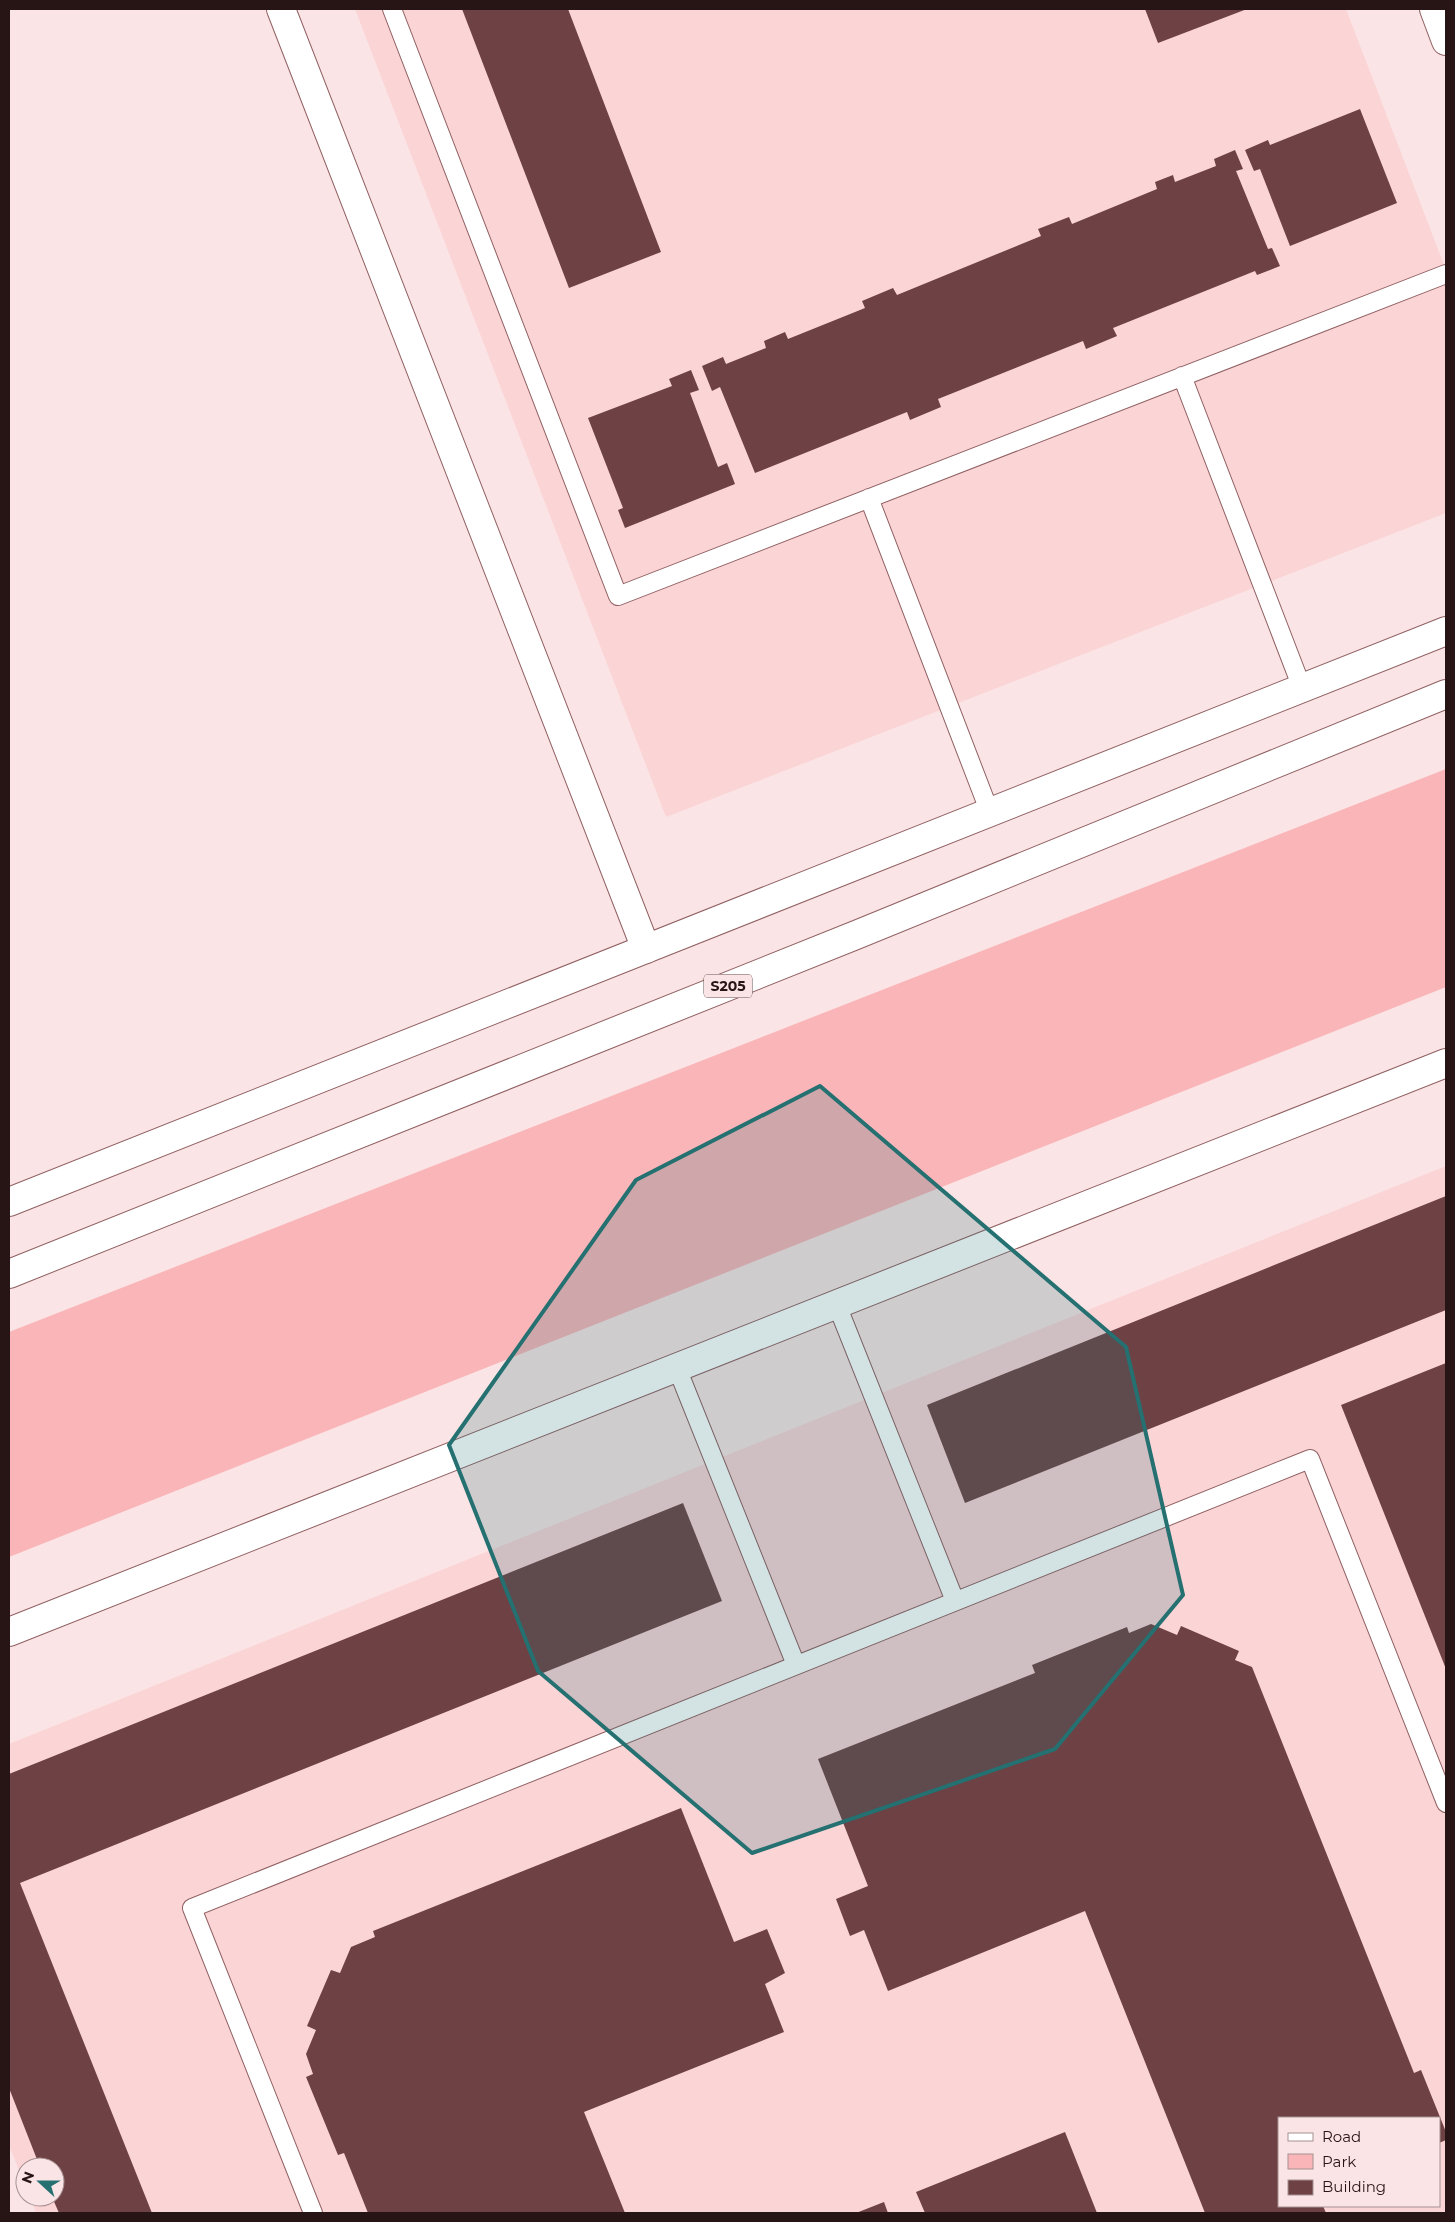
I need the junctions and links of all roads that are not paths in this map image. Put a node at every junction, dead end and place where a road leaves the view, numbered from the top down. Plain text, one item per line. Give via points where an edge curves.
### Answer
1 (280, 9) edge
2 (392, 9) edge
3 (1434, 9) edge
4 (1446, 41) edge
5 (1446, 274) edge
6 (1182, 376) junction
7 (869, 498) junction
8 (1446, 631) edge
9 (1302, 688) junction
10 (1446, 694) edge
11 (990, 813) junction
12 (646, 949) junction
13 (1446, 1063) edge
14 (9, 1202) edge
15 (9, 1274) edge
16 (836, 1305) junction
17 (677, 1368) junction
18 (955, 1602) junction
19 (9, 1632) edge
20 (796, 1665) junction
21 (1446, 1802) edge
22 (313, 2213) edge

1 - 12 main road
2 - 7 lane via 618,596
3 - 4 main road
5 - 6 lane
6 - 7 lane
6 - 9 lane
7 - 11 lane
8 - 9 main road
9 - 11 main road
10 - 15 main road, S205 via 846,939
11 - 12 main road
12 - 14 main road
13 - 16 main road
16 - 17 main road
16 - 18 lane
17 - 19 main road
17 - 20 lane
18 - 20 lane
18 - 21 lane via 1310,1459
20 - 22 lane via 192,1908

